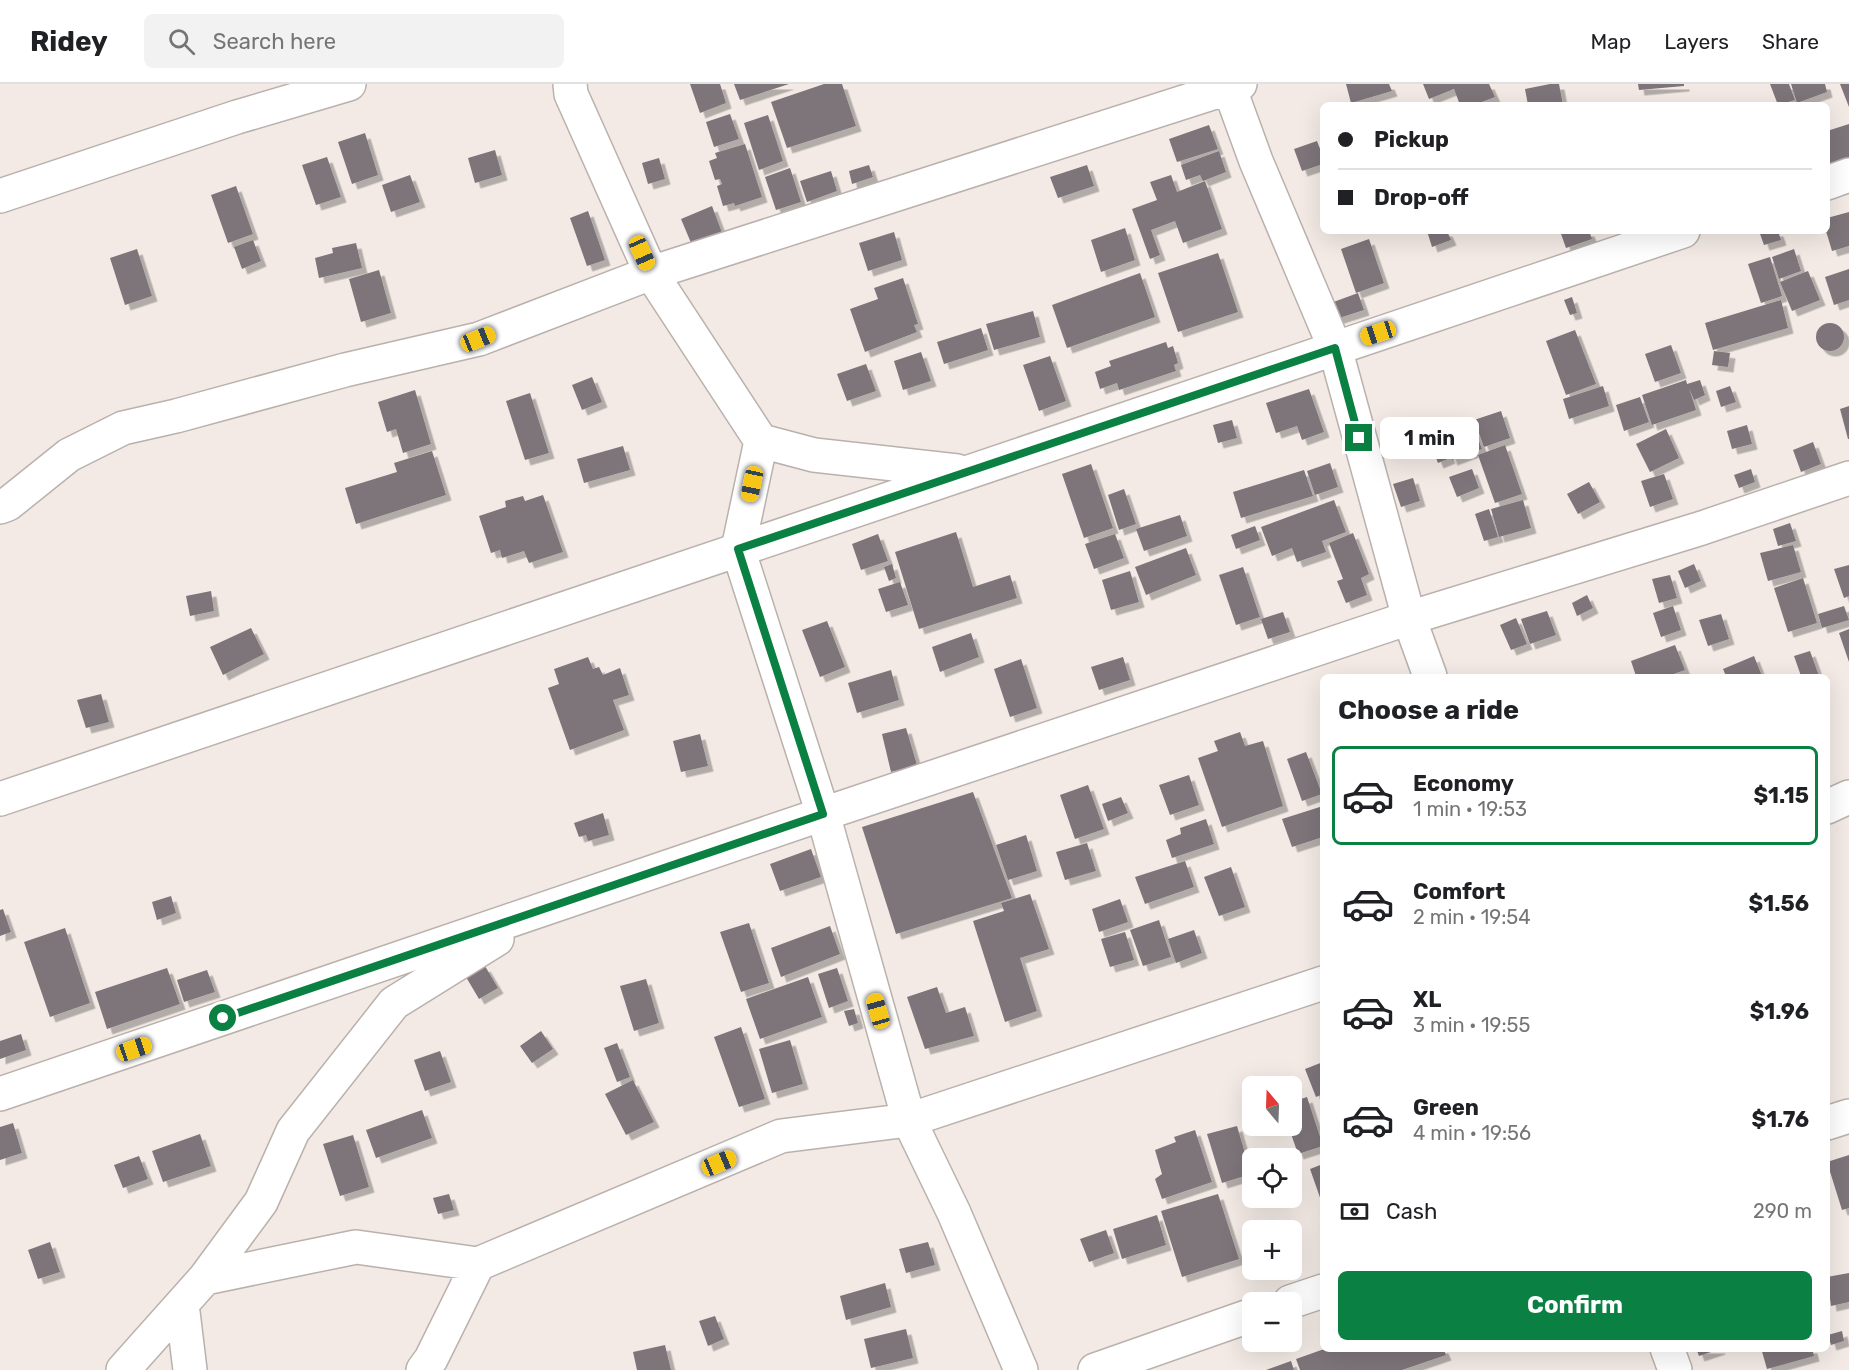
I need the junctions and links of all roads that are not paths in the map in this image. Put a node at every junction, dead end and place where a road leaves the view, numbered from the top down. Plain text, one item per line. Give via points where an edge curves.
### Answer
1 (349, 84) edge
2 (570, 84) edge
3 (1232, 85) edge
4 (1849, 175) edge
5 (1830, 182) edge
6 (0, 196) edge
7 (1674, 234) edge
8 (651, 273) junction
9 (1335, 348) junction
10 (761, 441) junction
11 (966, 472) junction
12 (1849, 478) edge
13 (0, 507) edge
14 (738, 549) junction
15 (1409, 618) junction
16 (1429, 674) edge
17 (962, 774) dead end
18 (1849, 797) edge
19 (0, 799) edge
20 (1830, 806) edge
21 (823, 814) junction
22 (1320, 984) edge
23 (0, 1094) edge
24 (1849, 1116) edge
25 (909, 1120) junction
26 (1830, 1122) edge
27 (478, 1264) junction
28 (205, 1278) junction
29 (1320, 1292) edge
30 (1302, 1298) edge
31 (182, 1304) junction
32 (1242, 1319) edge
33 (1668, 1352) edge
34 (429, 1366) edge
35 (123, 1370) edge
36 (190, 1370) edge
37 (1021, 1370) edge
38 (1095, 1370) edge
39 (1675, 1370) edge

1 - 6 street
2 - 8 street via 571,94
3 - 8 street
3 - 9 street via 1256,161
4 - 5 street
7 - 9 street
8 - 10 street
8 - 13 street via 478,339 123,428 69,455
9 - 11 street
9 - 15 street
10 - 11 street via 814,455
10 - 14 street
11 - 14 street
12 - 15 street via 1702,528
14 - 19 street
14 - 21 street
15 - 16 street
15 - 21 street
17 - 21 street
18 - 20 street
21 - 23 street
21 - 25 street
21 - 28 street via 526,920 394,1003 293,1131 261,1202
22 - 25 street
24 - 26 street
25 - 27 street via 781,1136
25 - 37 street via 954,1213
27 - 28 street via 356,1247
27 - 34 street
28 - 31 street
29 - 30 street
31 - 35 street
31 - 36 street
32 - 38 street
33 - 39 street

